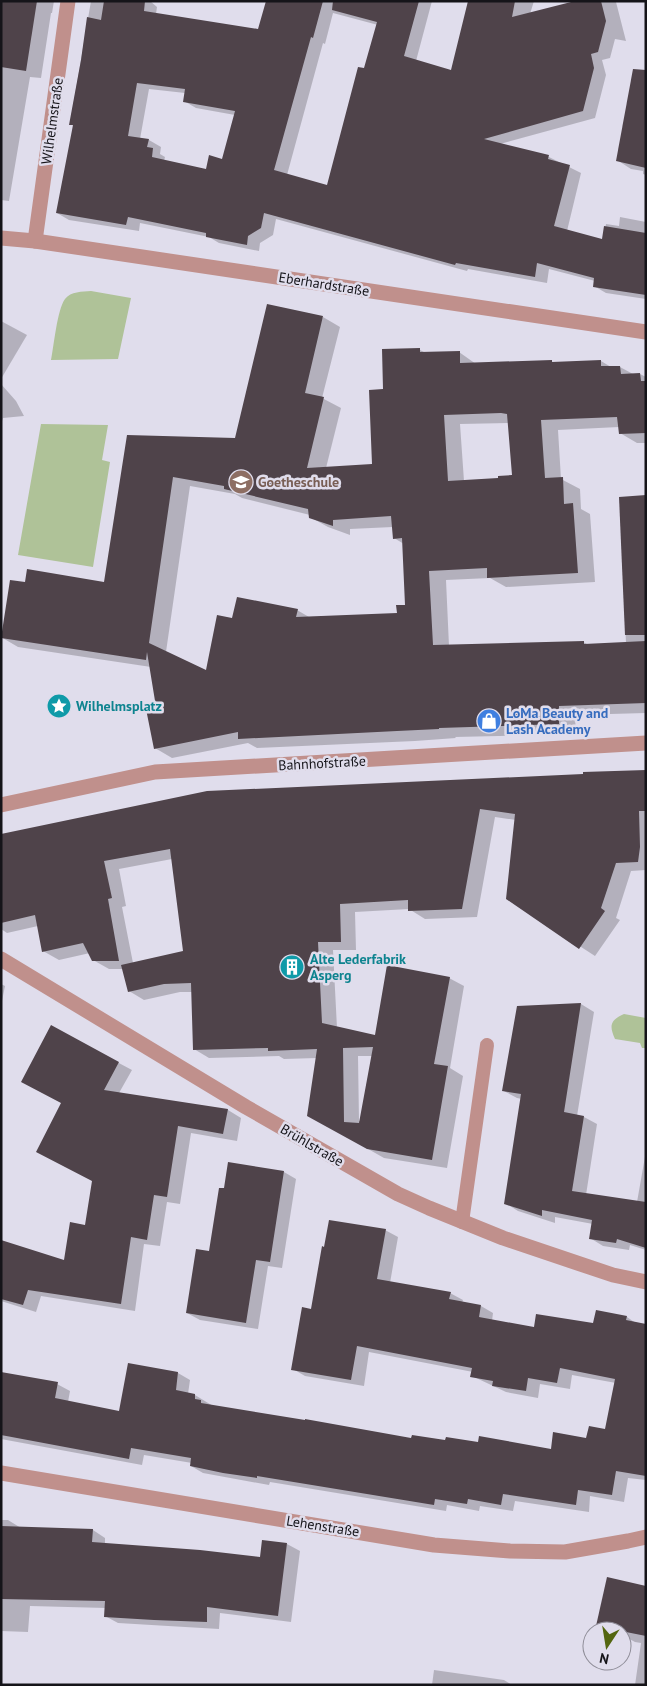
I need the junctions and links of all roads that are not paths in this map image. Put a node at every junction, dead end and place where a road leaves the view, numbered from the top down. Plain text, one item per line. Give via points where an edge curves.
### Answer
1 (68, 1) edge
2 (1, 238) edge
3 (35, 241) junction
4 (646, 332) edge
5 (646, 743) edge
6 (1, 805) edge
7 (1, 959) edge
8 (487, 1045) dead end
9 (462, 1222) junction
10 (646, 1282) edge
11 (1, 1472) edge
12 (646, 1537) edge

1 - 3 street, Wilhelmstraße
2 - 3 street, Eberhardstraße
3 - 4 street, Eberhardstraße
5 - 6 street, Bahnhofstraße via 155,772
7 - 9 street, Brühlstraße via 398,1194
8 - 9 lane
9 - 10 street, Brühlstraße via 593,1269
11 - 12 street, Lehenstraße via 434,1545 565,1552

